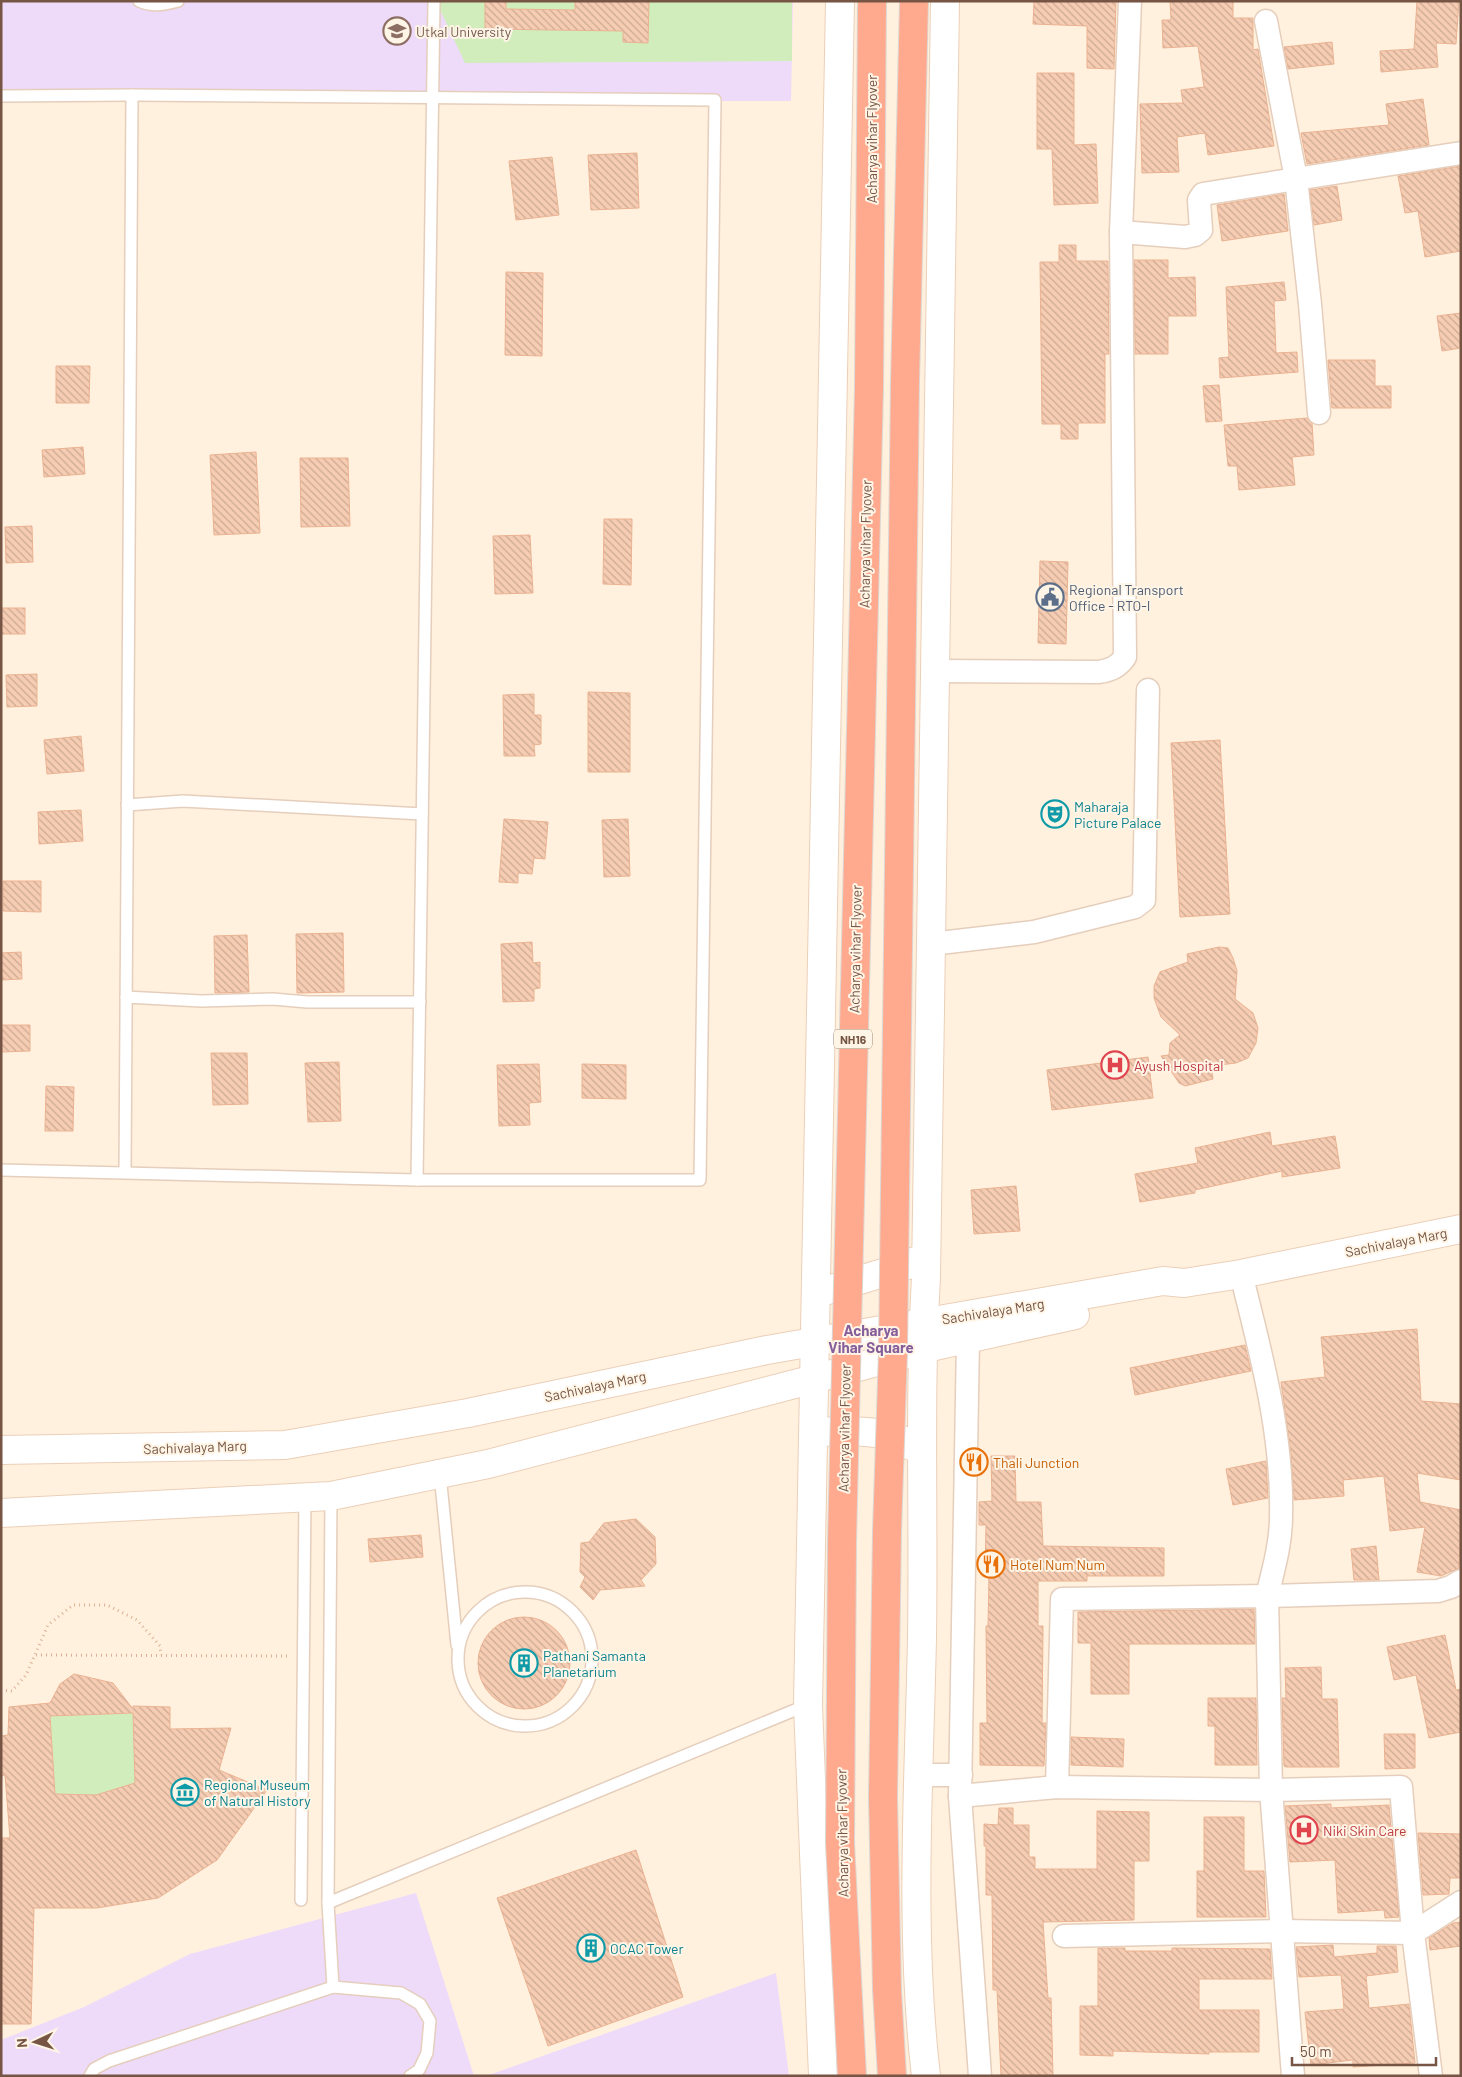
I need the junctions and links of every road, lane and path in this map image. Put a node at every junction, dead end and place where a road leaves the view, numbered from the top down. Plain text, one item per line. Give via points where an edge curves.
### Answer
1 (139, 1) edge
2 (178, 1) edge
3 (434, 1) edge
4 (840, 1) edge
5 (872, 1) edge
6 (914, 1) edge
7 (945, 1) edge
8 (1130, 1) edge
9 (1266, 21) dead end
10 (132, 95) junction
11 (1, 96) edge
12 (432, 97) junction
13 (1461, 153) edge
14 (1296, 179) junction
15 (1121, 232) junction
16 (1319, 413) dead end
17 (935, 671) junction
18 (1148, 690) dead end
19 (127, 805) junction
20 (422, 814) junction
21 (931, 944) junction
22 (126, 997) junction
23 (420, 1002) junction
24 (1, 1170) edge
25 (125, 1172) junction
26 (417, 1180) junction
27 (1461, 1229) edge
28 (927, 1254) junction
29 (1241, 1274) junction
30 (1184, 1283) junction
31 (817, 1294) junction
32 (923, 1322) junction
33 (968, 1339) junction
34 (814, 1342) junction
35 (922, 1349) junction
36 (814, 1379) junction
37 (813, 1433) junction
38 (1, 1450) edge
39 (922, 1467) junction
40 (440, 1474) junction
41 (318, 1497) junction
42 (1, 1513) edge
43 (1461, 1581) edge
44 (1267, 1596) junction
45 (457, 1651) junction
46 (36, 1655) junction
47 (161, 1655) junction
48 (304, 1656) junction
49 (1, 1690) edge
50 (808, 1704) junction
51 (917, 1775) junction
52 (961, 1785) junction
53 (1057, 1787) junction
54 (1271, 1790) junction
55 (302, 1900) dead end
56 (1461, 1902) edge
57 (328, 1903) junction
58 (1281, 1931) junction
59 (1413, 1933) junction
60 (1064, 1936) dead end
61 (333, 1986) junction
62 (90, 2076) edge
63 (410, 2076) edge
64 (823, 2076) edge
65 (852, 2076) edge
66 (892, 2076) edge
67 (926, 2076) edge
68 (980, 2076) edge
69 (1293, 2076) edge
70 (1431, 2076) edge

1 - 2 lane via 164,5
3 - 12 lane
4 - 31 street
5 - 65 highway, Acharya vihar Flyover / NH16, bridge via 869,388 842,1542 840,1843
6 - 66 highway, bridge via 883,1797
7 - 17 street
8 - 15 street
9 - 14 street
10 - 11 lane
10 - 12 lane
10 - 19 lane
12 - 20 lane
12 - 26 lane via 715,100 711,446 700,1180
13 - 14 street
14 - 15 street via 1203,194 1199,200 1201,230 1190,237
14 - 16 street
15 - 17 street via 1125,657 1119,666 1099,672
17 - 21 street
18 - 21 street via 1144,900 1134,907 1034,932
19 - 20 lane via 183,801
19 - 22 lane
20 - 23 lane
21 - 28 street
22 - 23 lane via 201,1001
22 - 25 lane
23 - 26 lane
24 - 25 lane
25 - 26 lane
27 - 29 street, Sachivalaya Marg
28 - 31 street via 906,1266
28 - 32 street
29 - 30 street, Sachivalaya Marg
29 - 44 street via 1264,1366 1280,1471 1282,1520
30 - 32 street, Sachivalaya Marg via 1163,1281
30 - 33 street, Sachivalaya Marg via 1170,1294
31 - 34 street
32 - 34 street, Sachivalaya Marg
32 - 35 street
33 - 35 street, Sachivalaya Marg
33 - 52 street
34 - 36 street
34 - 38 street, Sachivalaya Marg via 468,1413 285,1445
35 - 36 street, Sachivalaya Marg
35 - 39 street
36 - 37 street
36 - 40 street, Sachivalaya Marg
37 - 39 street via 839,1430 901,1439 914,1448
37 - 50 street
39 - 51 street via 922,1639
40 - 41 street, Sachivalaya Marg
40 - 45 lane
41 - 42 street, Sachivalaya Marg
41 - 48 lane
41 - 57 lane
43 - 44 street via 1438,1590
44 - 53 street via 1062,1598
44 - 54 street
45 - 45 lane via 458,1673 466,1692 479,1709 496,1721 517,1727 538,1726 558,1719 574,1706 587,1686 592,1663 590,1640 580,1618 562,1602 541,1592 518,1591 495,1598 476,1611 463,1631
46 - 47 path
46 - 47 path via 48,1625 73,1605 107,1605 137,1620 160,1646
46 - 49 path via 26,1676 12,1690
47 - 48 path
48 - 55 lane
50 - 57 lane
50 - 64 street
51 - 52 street
51 - 67 street via 920,2028
52 - 53 street
52 - 68 street
53 - 54 street
54 - 58 street
54 - 59 street via 1402,1788
56 - 59 street
57 - 61 lane
58 - 59 street
58 - 60 street
58 - 69 street
59 - 70 street
61 - 62 lane via 109,2061 94,2069
61 - 63 lane via 401,1993 420,2004 430,2021 428,2053 419,2070

